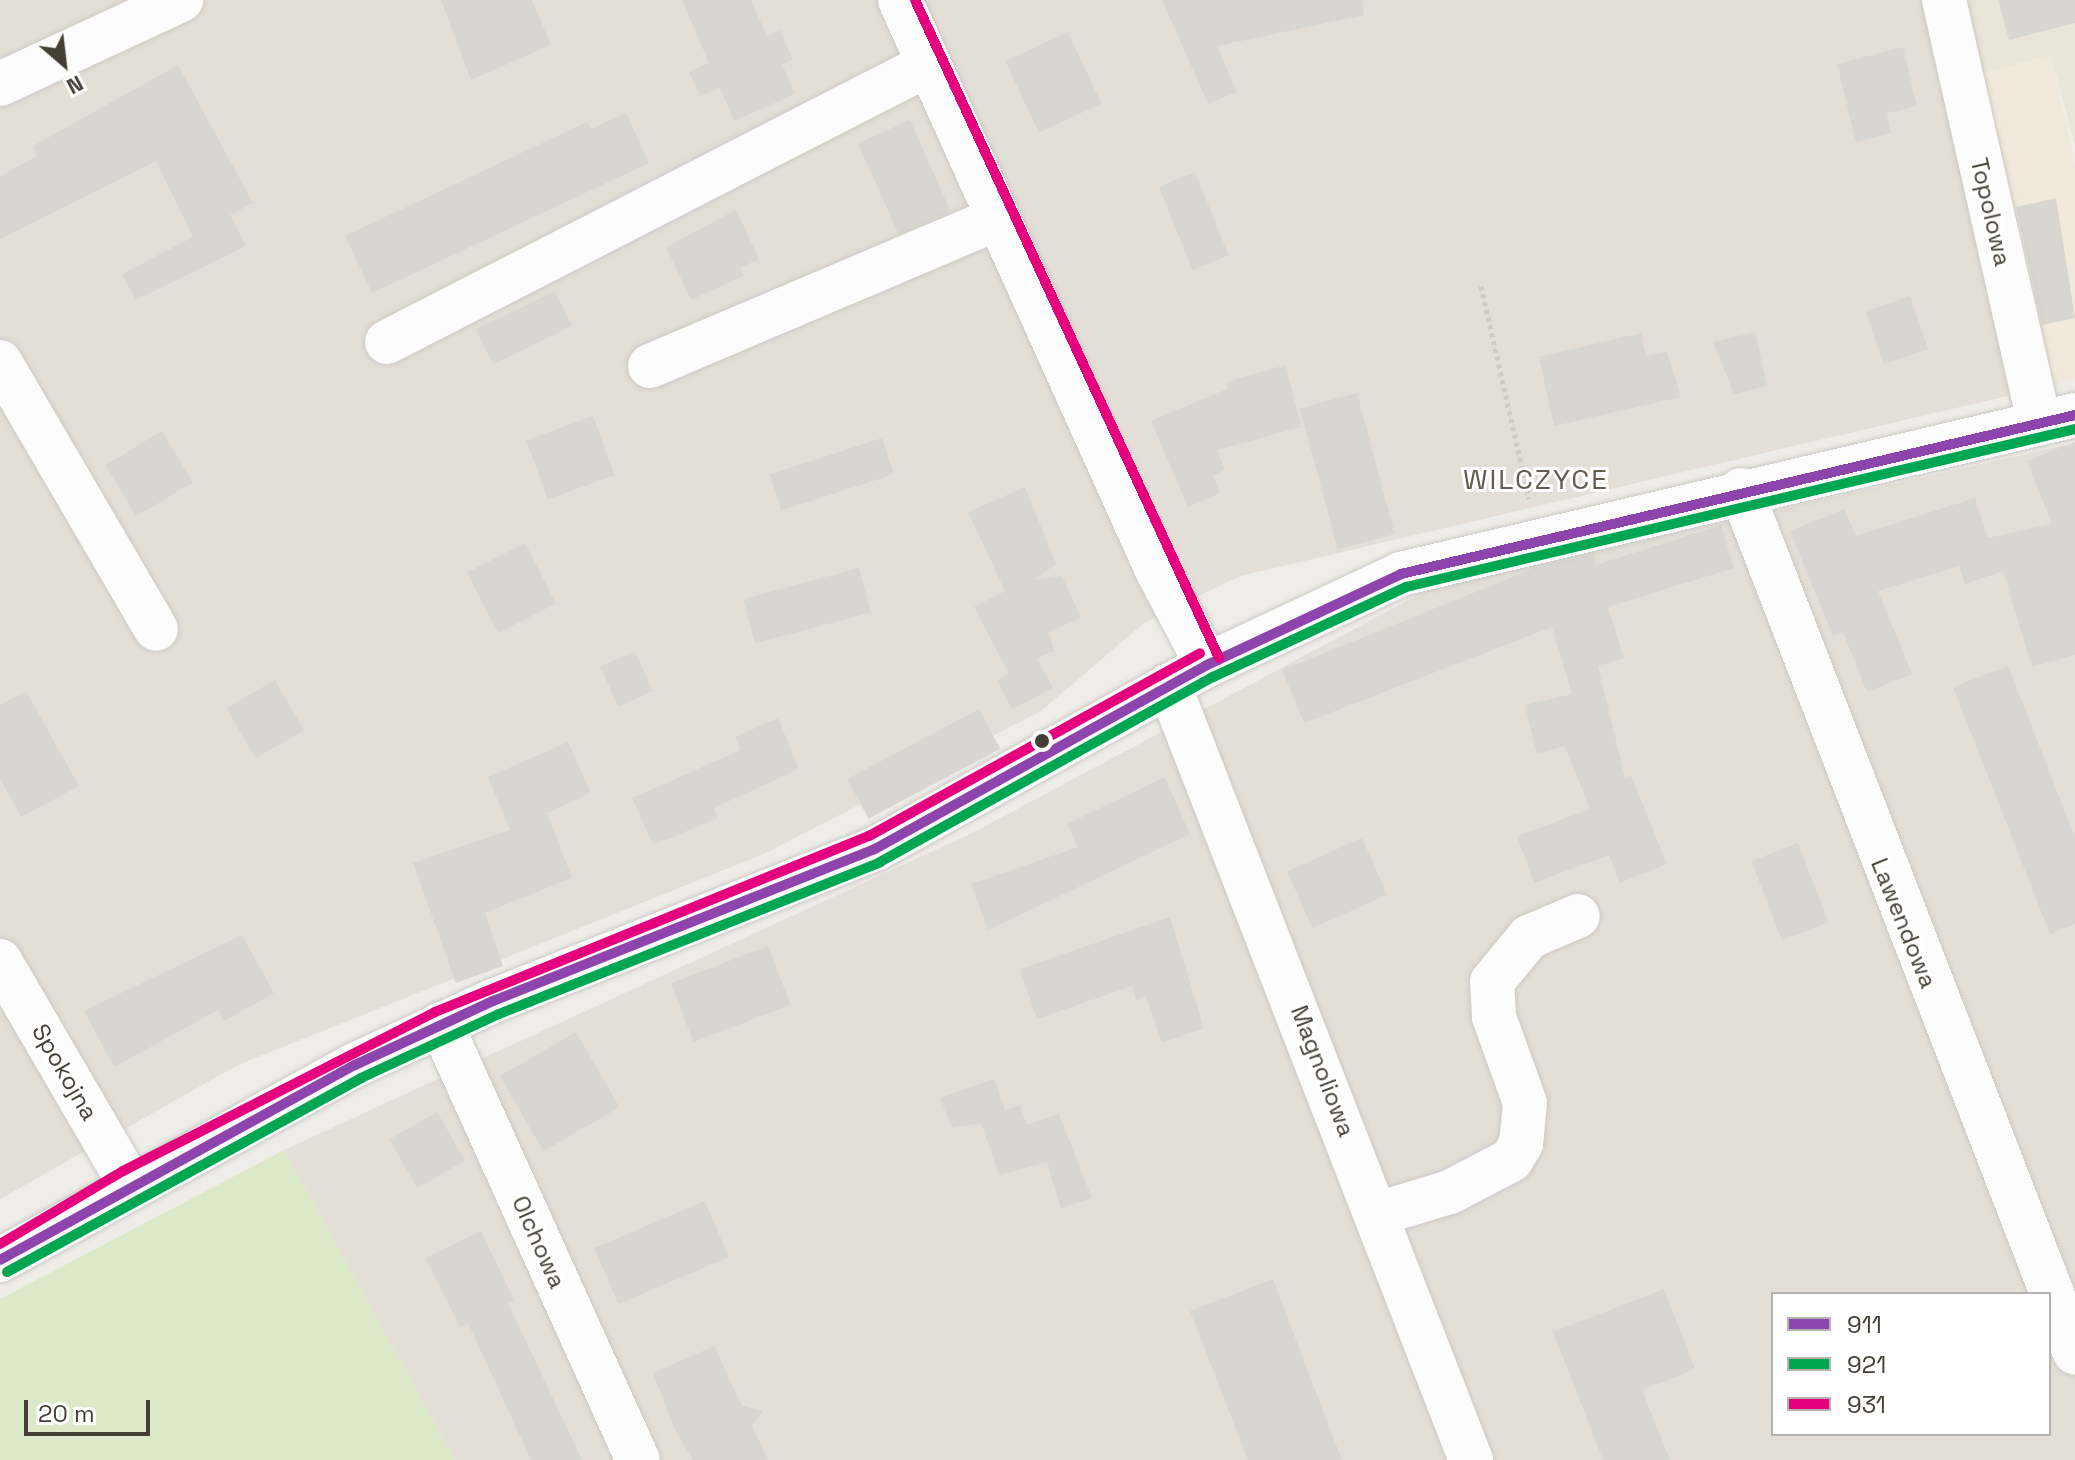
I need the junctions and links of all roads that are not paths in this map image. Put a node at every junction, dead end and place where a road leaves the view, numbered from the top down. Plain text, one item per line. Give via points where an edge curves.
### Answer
1 (181, 0) edge
2 (1944, 0) edge
3 (908, 3) edge
4 (929, 64) junction
5 (0, 84) edge
6 (998, 218) junction
7 (387, 342) dead end
8 (0, 362) edge
9 (650, 366) dead end
10 (2057, 419) edge
11 (1741, 490) junction
12 (156, 629) dead end
13 (1207, 665) junction
14 (1169, 685) junction
15 (1578, 916) dead end
16 (0, 961) edge
17 (441, 1024) junction
18 (129, 1183) junction
19 (1377, 1214) junction
20 (0, 1260) edge
21 (2075, 1353) edge
22 (638, 1460) edge
23 (1471, 1460) edge

1 - 5 street
2 - 10 street, Topolowa
3 - 4 street
4 - 6 street
4 - 7 street
6 - 9 street
6 - 13 street
8 - 12 street
10 - 11 street
11 - 13 street via 1401,574
11 - 21 street, Lawendowa
13 - 14 street
14 - 17 street via 875,849
14 - 19 street, Magnoliowa
15 - 19 street via 1529,937 1492,982 1494,1017 1525,1103 1521,1144 1511,1160 1450,1192
16 - 18 street, Spokojna
17 - 18 street
17 - 22 street, Olchowa
18 - 20 street
19 - 23 street, Magnoliowa

